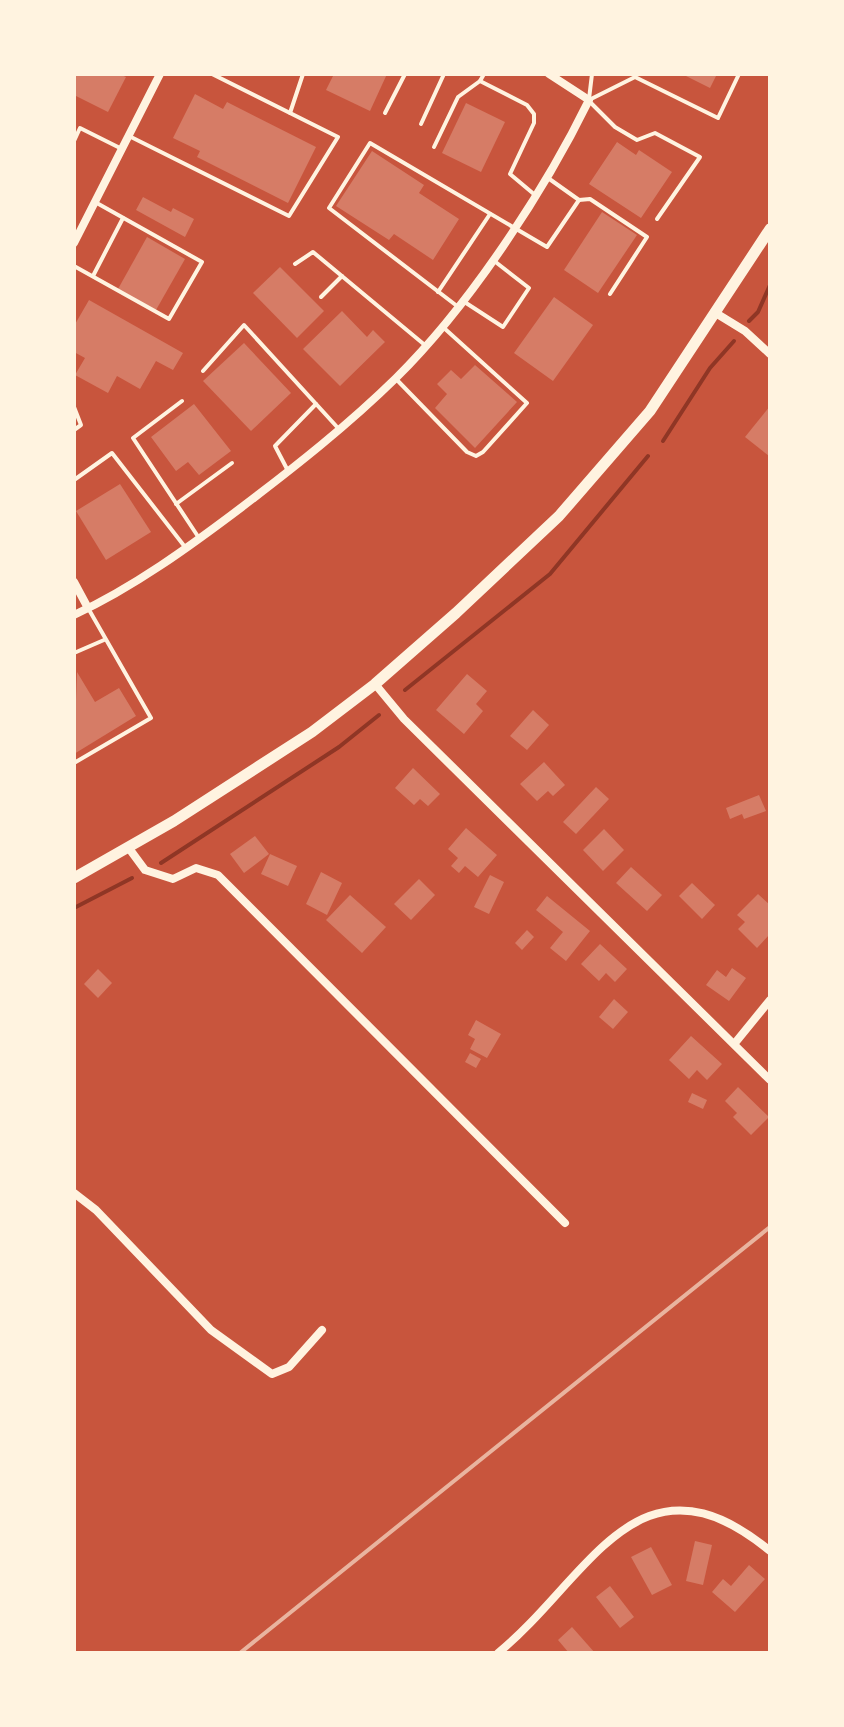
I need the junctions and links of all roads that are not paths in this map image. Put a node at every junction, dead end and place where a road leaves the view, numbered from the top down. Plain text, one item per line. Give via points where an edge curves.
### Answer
1 (160, 74) edge
2 (212, 74) edge
3 (303, 74) edge
4 (405, 74) edge
5 (444, 74) edge
6 (484, 74) edge
7 (549, 74) edge
8 (592, 74) edge
9 (739, 74) edge
10 (480, 81) junction
11 (589, 100) junction
12 (290, 113) junction
13 (385, 113) dead end
14 (421, 124) dead end
15 (128, 136) junction
16 (74, 141) edge
17 (434, 147) dead end
18 (122, 149) junction
19 (546, 177) junction
20 (535, 195) junction
21 (579, 200) junction
22 (95, 202) junction
23 (490, 214) junction
24 (74, 217) edge
25 (123, 218) junction
26 (657, 219) dead end
27 (84, 223) junction
28 (514, 229) junction
29 (770, 229) edge
30 (74, 243) edge
31 (492, 259) junction
32 (295, 264) dead end
33 (74, 266) edge
34 (93, 276) junction
35 (342, 276) junction
36 (438, 292) junction
37 (610, 294) dead end
38 (321, 297) dead end
39 (459, 303) junction
40 (714, 312) junction
41 (442, 326) junction
42 (426, 346) junction
43 (770, 354) edge
44 (203, 371) dead end
45 (396, 378) junction
46 (182, 401) dead end
47 (316, 404) junction
48 (74, 407) edge
49 (74, 430) edge
50 (340, 430) junction
51 (232, 463) dead end
52 (288, 472) junction
53 (74, 480) edge
54 (176, 504) junction
55 (199, 538) junction
56 (185, 548) junction
57 (74, 582) edge
58 (88, 608) junction
59 (74, 615) edge
60 (104, 640) junction
61 (74, 653) edge
62 (375, 684) junction
63 (74, 763) edge
64 (128, 847) junction
65 (74, 878) edge
66 (770, 1000) edge
67 (735, 1043) junction
68 (770, 1080) edge
69 (74, 1193) edge
70 (565, 1223) dead end
71 (322, 1330) dead end
72 (770, 1551) edge
73 (498, 1653) edge

1 - 15 street
2 - 12 lane
3 - 12 lane
4 - 13 lane
5 - 14 lane
6 - 10 lane
7 - 11 street
8 - 11 lane
9 - 11 lane via 718,118 635,77
10 - 17 lane via 458,97
10 - 20 lane via 527,105 534,114 510,174
11 - 19 street
11 - 26 lane via 615,127 637,140 655,133 700,157
12 - 15 lane via 338,137 289,216
15 - 18 street
16 - 18 lane via 80,128
18 - 22 street
19 - 20 street
19 - 21 lane
20 - 28 street
21 - 28 lane via 547,247
21 - 37 lane via 590,199 647,237
22 - 25 lane
22 - 27 street
23 - 28 lane
23 - 36 lane
23 - 36 lane via 370,143 329,208
24 - 27 lane
25 - 34 lane
25 - 34 lane via 202,262 169,319
27 - 30 street
28 - 31 street
29 - 40 street
31 - 39 street
31 - 39 lane via 529,288 503,327
32 - 35 lane via 313,252
33 - 34 lane
35 - 38 lane
35 - 42 lane
36 - 39 lane
39 - 41 street
40 - 43 street
40 - 62 street via 650,411 559,516
41 - 42 street
41 - 45 lane via 527,403 476,456
42 - 45 street
44 - 47 lane via 244,325
45 - 50 street
46 - 54 lane via 133,438
47 - 50 lane
47 - 52 lane via 275,446
48 - 49 lane via 81,425
50 - 52 street
51 - 54 lane
52 - 55 street
53 - 56 lane via 112,453
54 - 55 lane
55 - 56 street
56 - 58 street
57 - 58 street
58 - 59 street
58 - 60 lane
60 - 61 lane
60 - 63 lane via 151,718
62 - 64 street via 241,780
62 - 67 street via 404,719
64 - 65 street
64 - 70 street via 145,870 173,879 196,868 218,875
66 - 67 street
67 - 68 street
69 - 71 street via 211,1330 272,1374 289,1367
72 - 73 street via 715,1516 679,1508 660,1513 622,1529 591,1555 555,1599

